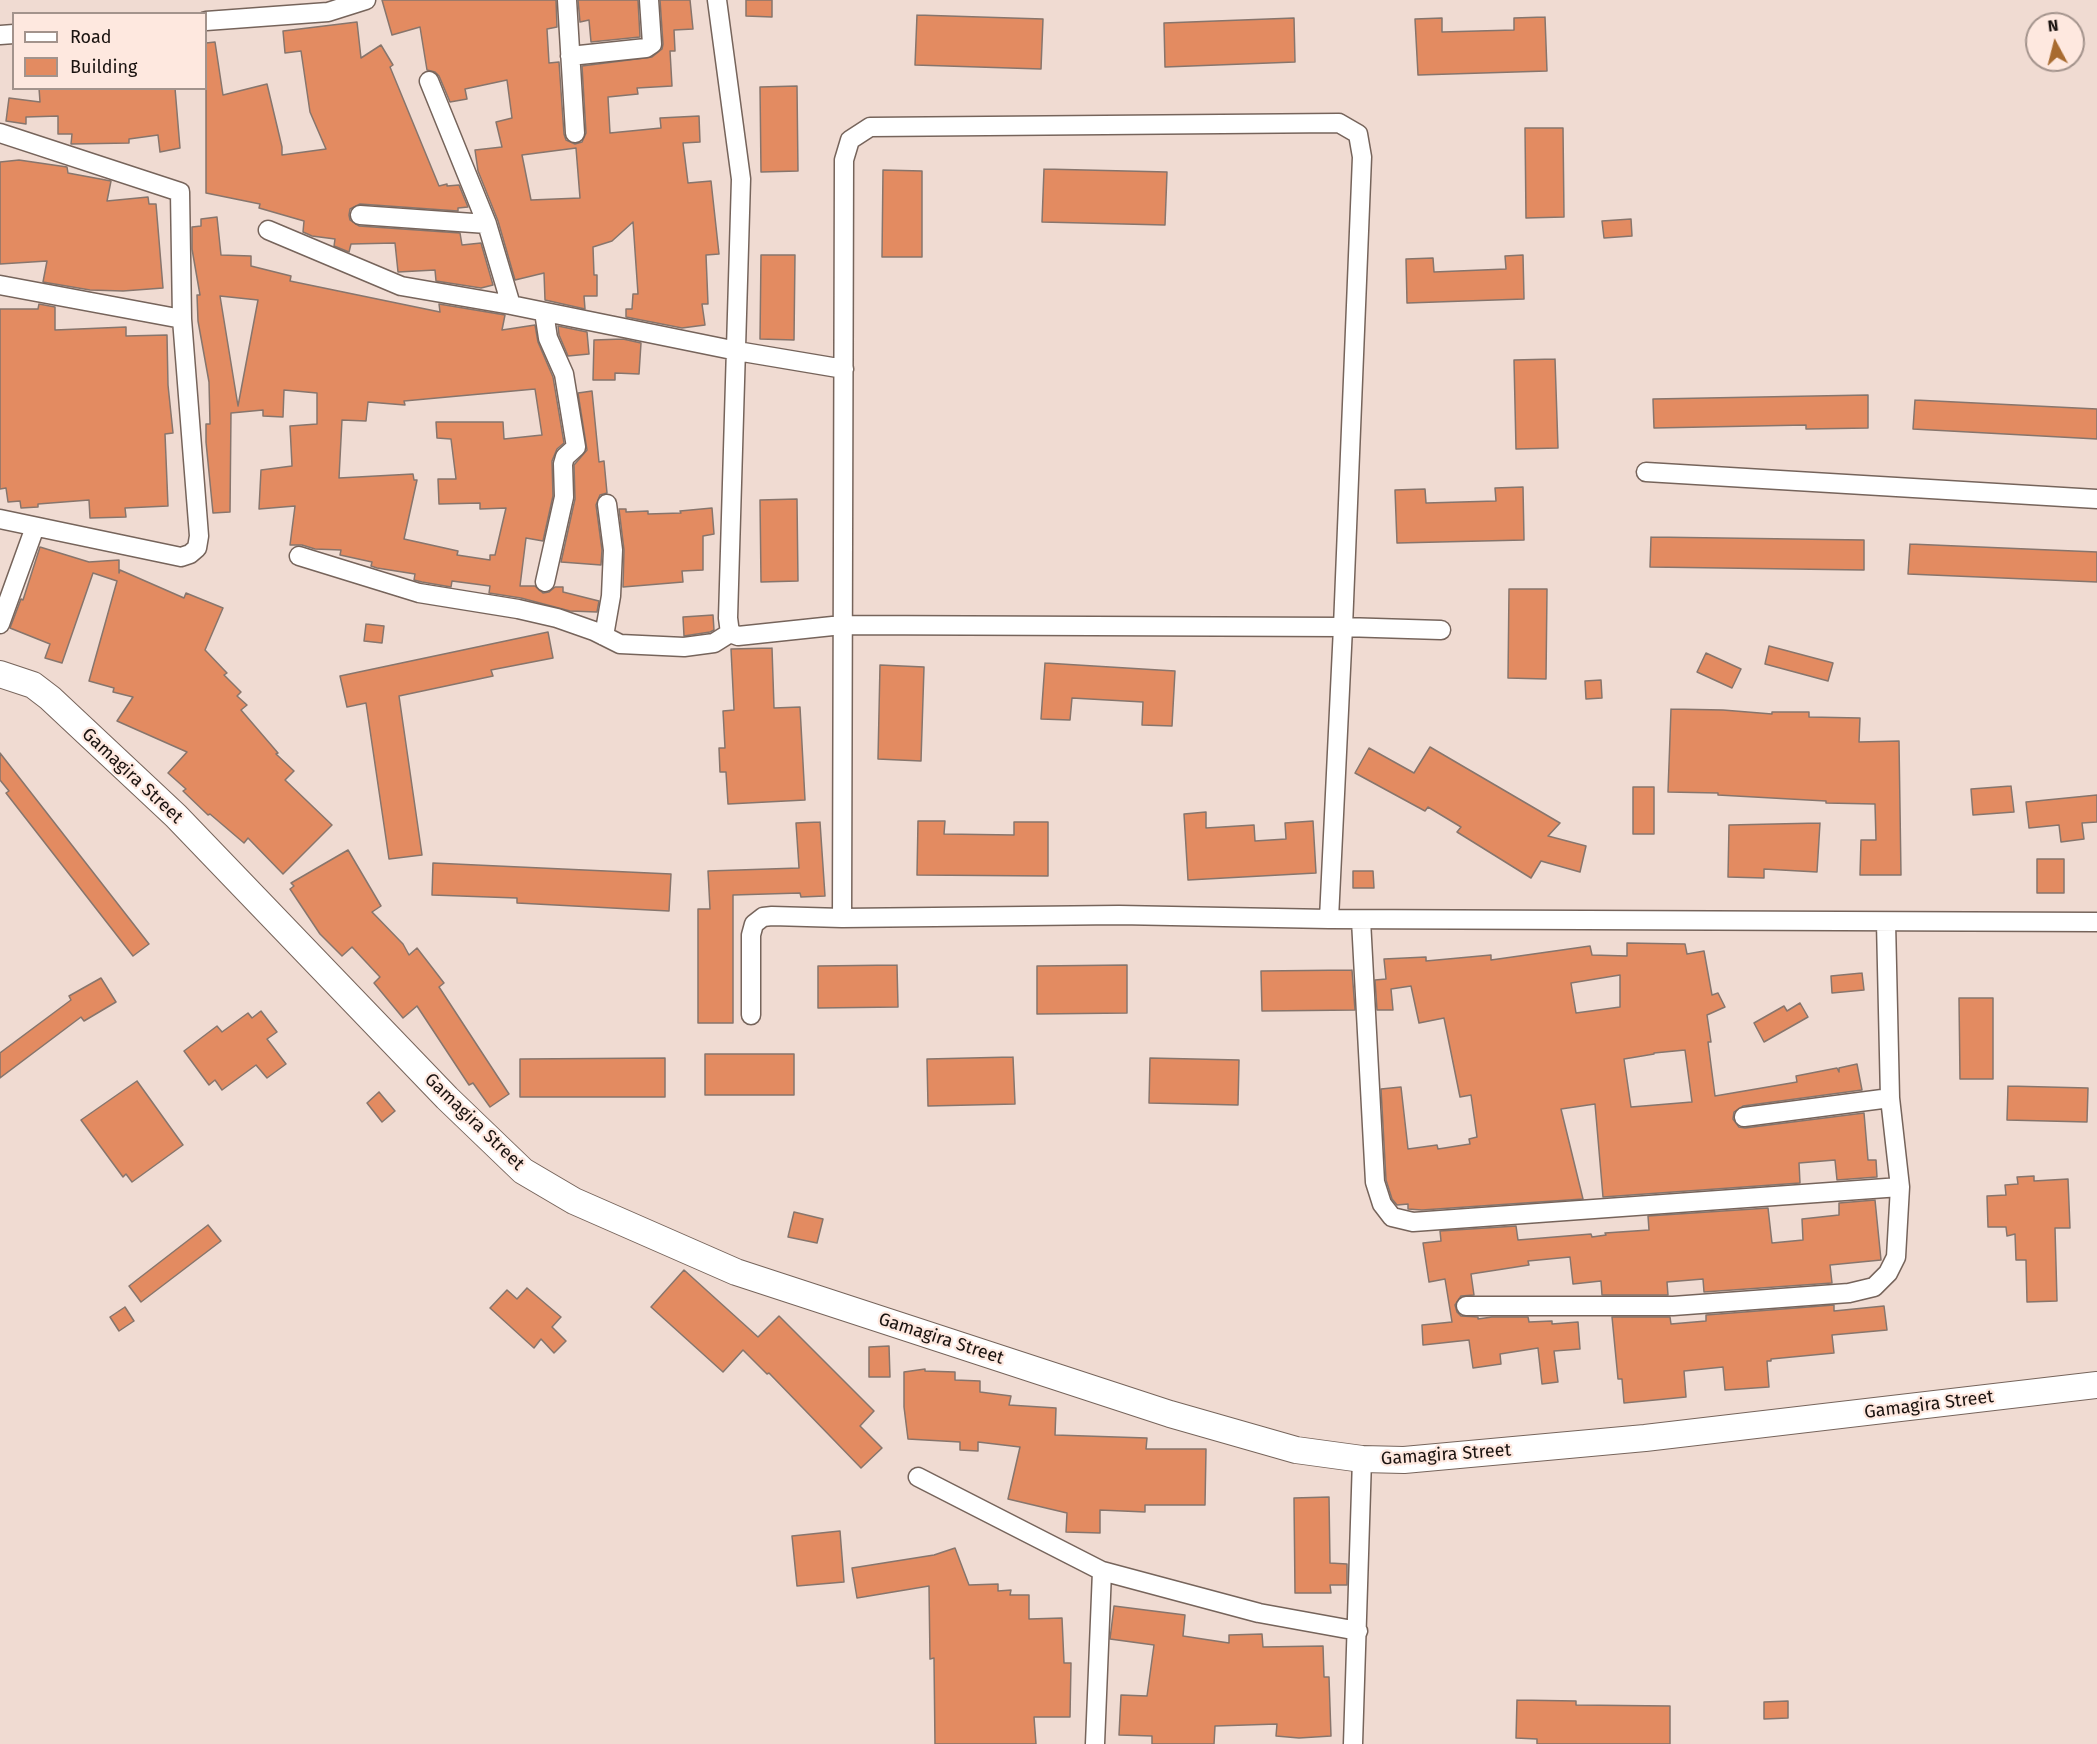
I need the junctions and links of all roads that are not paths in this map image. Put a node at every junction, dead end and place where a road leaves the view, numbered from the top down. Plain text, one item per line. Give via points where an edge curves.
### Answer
1 (366, 0) edge
2 (567, 0) edge
3 (649, 0) edge
4 (717, 0) edge
5 (326, 6) edge
6 (207, 21) edge
7 (570, 56) junction
8 (429, 81) dead end
9 (0, 133) edge
10 (575, 133) dead end
11 (360, 215) dead end
12 (487, 224) junction
13 (268, 230) dead end
14 (0, 285) edge
15 (511, 305) junction
16 (544, 312) junction
17 (182, 319) junction
18 (737, 351) junction
19 (844, 369) junction
20 (1647, 472) dead end
21 (2097, 499) edge
22 (607, 504) dead end
23 (0, 519) edge
24 (35, 527) junction
25 (299, 555) dead end
26 (545, 582) dead end
27 (0, 624) edge
28 (842, 625) junction
29 (1343, 627) junction
30 (1441, 630) dead end
31 (730, 633) junction
32 (604, 636) junction
33 (0, 674) edge
34 (842, 918) junction
35 (1329, 919) junction
36 (1361, 920) junction
37 (1886, 922) junction
38 (2097, 922) edge
39 (751, 1015) dead end
40 (1890, 1098) junction
41 (1744, 1117) dead end
42 (1900, 1187) junction
43 (1466, 1306) dead end
44 (2097, 1385) edge
45 (1362, 1459) junction
46 (918, 1477) dead end
47 (1102, 1571) junction
48 (1358, 1631) junction
49 (1095, 1744) edge
50 (1353, 1744) edge

1 - 5 street
2 - 7 street
3 - 7 street via 652,44 646,48
4 - 18 street via 741,179
5 - 6 street
7 - 10 street
8 - 12 street
9 - 17 street via 180,192
11 - 12 street
12 - 15 street
13 - 15 street via 401,286
14 - 17 street
15 - 16 street
16 - 18 street
16 - 26 street via 548,338 564,374 576,447 563,464 564,497
17 - 24 street via 197,548 181,557
18 - 19 street
18 - 31 street
19 - 28 street
19 - 29 street via 844,160 850,140 870,127 1339,123 1358,134 1362,157
20 - 21 street
22 - 32 street via 614,550
23 - 24 street
24 - 27 street
25 - 32 street via 419,593 548,616
28 - 29 street
28 - 31 street via 738,636
28 - 34 street
29 - 30 street
29 - 35 street
31 - 32 street via 714,643 684,646 620,644
33 - 45 street, Gamagira Street via 33,685 50,698 176,816 447,1098 523,1171 574,1201 736,1272 980,1352 1296,1450
34 - 35 street via 1119,915
34 - 39 street via 772,916 754,924
35 - 36 street
36 - 37 street
36 - 42 street via 1375,1182 1382,1204 1392,1217 1413,1222
37 - 38 street
37 - 40 street
40 - 41 street
40 - 42 street
42 - 43 street via 1896,1257 1888,1273 1874,1287 1849,1293 1673,1306
44 - 45 street, Gamagira Street via 1645,1438 1404,1460
45 - 48 street
46 - 47 street
47 - 48 street via 1259,1613
47 - 49 street
48 - 50 street

